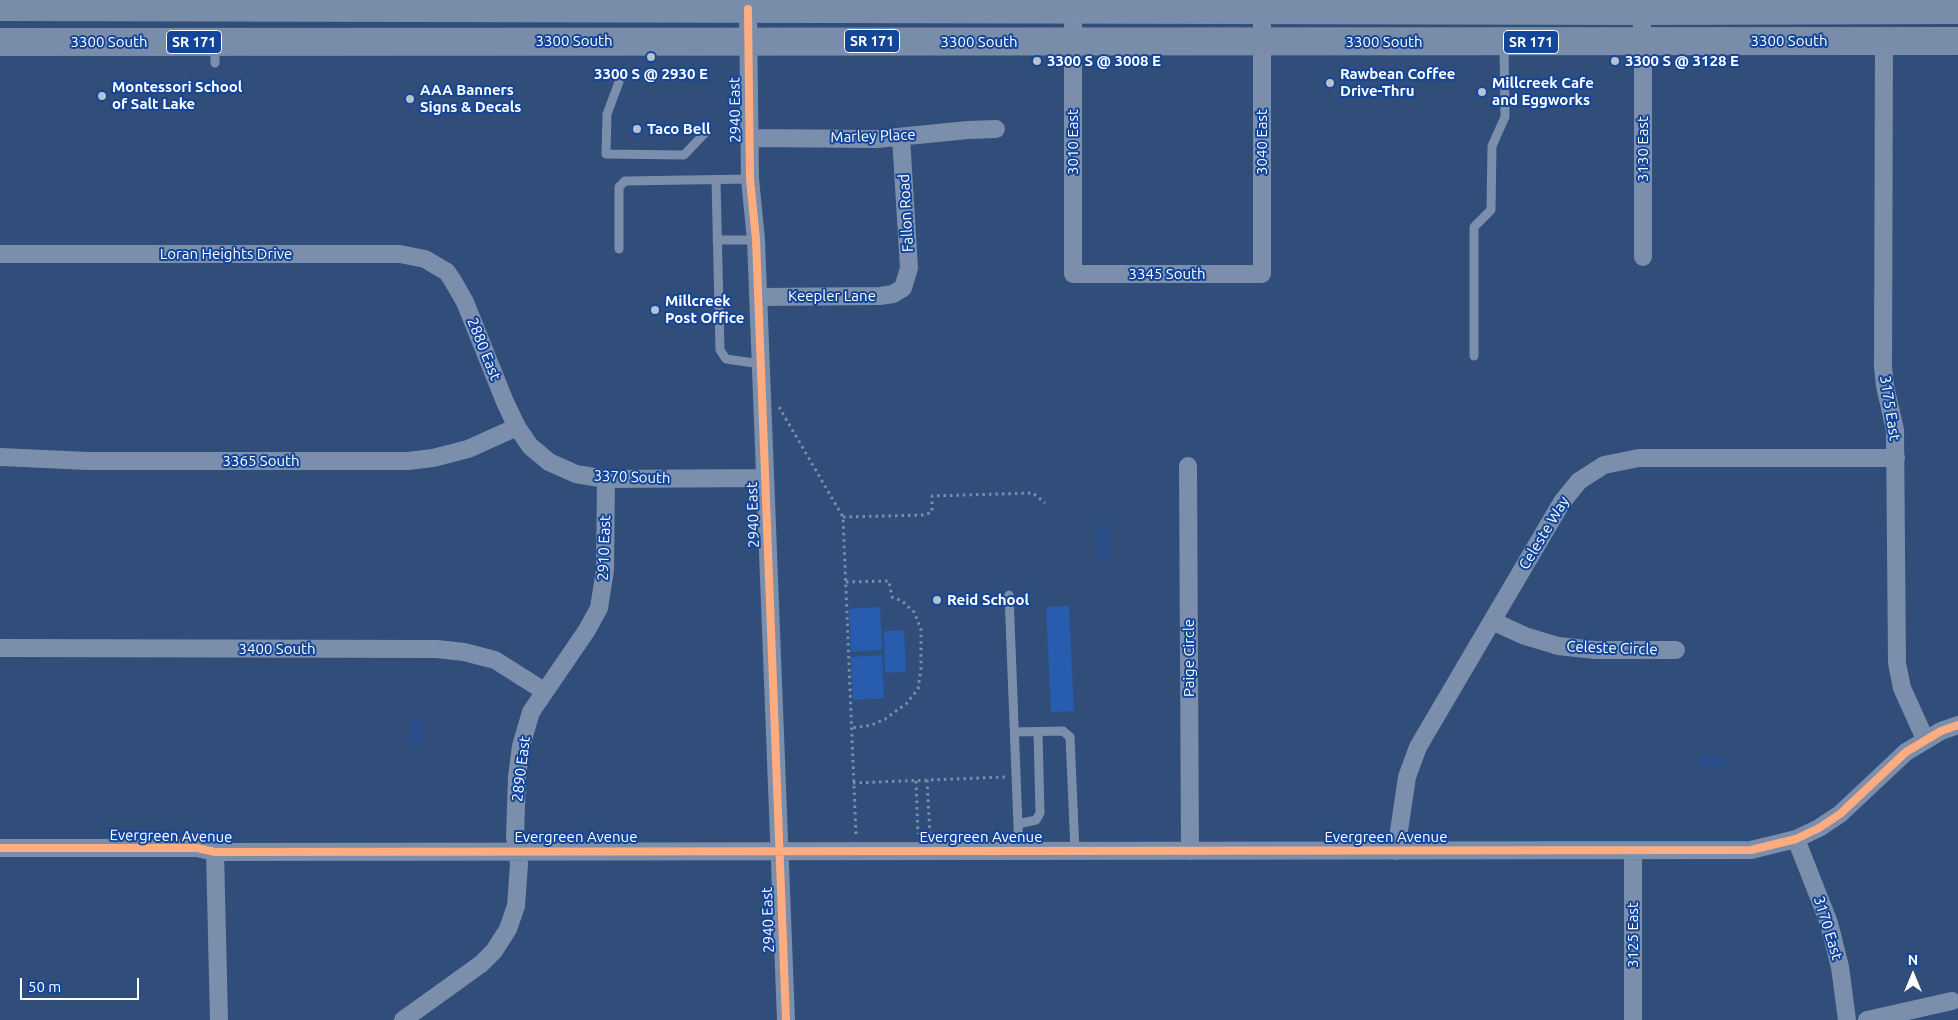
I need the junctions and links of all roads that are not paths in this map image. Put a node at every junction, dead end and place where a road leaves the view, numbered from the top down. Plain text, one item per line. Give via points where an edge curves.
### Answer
1 (182, 4) edge
2 (363, 4) edge
3 (562, 4) edge
4 (748, 4) edge
5 (1355, 4) edge
6 (1206, 5) edge
7 (1466, 5) edge
8 (1270, 6) edge
9 (1640, 6) edge
10 (1709, 6) edge
11 (0, 7) edge
12 (1073, 10) junction
13 (1958, 10) edge
14 (1884, 25) junction
15 (562, 41) junction
16 (748, 41) junction
17 (1262, 41) junction
18 (1643, 41) junction
19 (1958, 41) edge
20 (0, 42) edge
21 (1073, 42) junction
22 (1504, 42) junction
23 (619, 82) dead end
24 (996, 129) dead end
25 (706, 132) dead end
26 (902, 137) junction
27 (750, 138) junction
28 (750, 179) junction
29 (716, 180) junction
30 (717, 240) junction
31 (756, 240) junction
32 (619, 249) dead end
33 (0, 254) edge
34 (1643, 257) dead end
35 (447, 272) joint
36 (1073, 274) joint
37 (1262, 274) joint
38 (904, 288) joint
39 (758, 297) junction
40 (1474, 356) dead end
41 (760, 364) junction
42 (517, 428) junction
43 (0, 457) edge
44 (1896, 458) junction
45 (1188, 466) dead end
46 (765, 478) junction
47 (606, 479) junction
48 (1009, 595) dead end
49 (1492, 620) junction
50 (0, 648) edge
51 (1676, 650) dead end
52 (544, 691) junction
53 (1958, 725) edge
54 (1015, 732) junction
55 (1038, 732) junction
56 (1925, 739) junction
57 (1018, 824) junction
58 (1796, 839) junction
59 (0, 848) edge
60 (1632, 850) junction
61 (517, 851) junction
62 (780, 851) junction
63 (1019, 851) junction
64 (1075, 851) junction
65 (1190, 851) junction
66 (1396, 851) junction
67 (215, 852) junction
68 (1952, 1000) dead end
69 (220, 1020) edge
70 (402, 1020) edge
71 (786, 1020) edge
72 (1633, 1020) edge
73 (1847, 1020) edge
74 (1867, 1020) edge

1 - 2 main road, 3300 South / SR 171
1 - 11 main road, 3300 South / SR 171
2 - 3 main road, 3300 South / SR 171
3 - 4 main road, 3300 South / SR 171
3 - 15 street
4 - 12 main road, 3300 South / SR 171
4 - 16 street, 2940 East
5 - 7 main road, 3300 South / SR 171
5 - 8 main road, 3300 South / SR 171
6 - 8 main road, 3300 South / SR 171
6 - 12 main road, 3300 South / SR 171
7 - 9 main road, 3300 South / SR 171
8 - 17 street, 3040 East
9 - 10 main road, 3300 South / SR 171
9 - 18 street, 3130 East
10 - 14 main road, 3300 South / SR 171
12 - 21 street, 3010 East
13 - 14 main road, 3300 South / SR 171
14 - 18 main road, 3300 South / SR 171
14 - 19 main road, 3300 South / SR 171
14 - 44 street, 3175 East via 1884,366 1895,430
15 - 16 main road, 3300 South / SR 171
15 - 20 main road, 3300 South / SR 171 via 215,52
16 - 21 main road, 3300 South / SR 171
16 - 27 street, 2940 East
17 - 21 main road, 3300 South / SR 171
17 - 22 main road, 3300 South / SR 171
17 - 37 street, 3040 East
18 - 22 main road, 3300 South / SR 171
18 - 34 street, 3130 East
21 - 36 street, 3010 East
22 - 40 lane via 1504,117 1492,146 1491,210 1474,227
23 - 25 lane via 607,114 606,154 684,155
24 - 26 street, Marley Place
26 - 27 street, Marley Place
26 - 38 street, Fallon Road via 909,268
27 - 28 street, 2940 East
28 - 29 lane
28 - 31 street, 2940 East
29 - 30 lane
29 - 32 lane via 625,181 619,187
30 - 31 lane
30 - 41 lane via 720,350 726,359
31 - 39 street, 2940 East
33 - 35 street, Loran Heights Drive via 400,254 425,259
35 - 42 street, 2880 East via 465,302
36 - 37 street, 3345 South
38 - 39 street, Keepler Lane via 880,296
39 - 41 street, 2940 East
41 - 46 street, 2940 East
42 - 43 street, 3365 South via 468,449 408,461 88,461
42 - 47 street, 3370 South via 530,446 549,462 576,474
44 - 49 street, Celeste Way via 1639,458 1604,465 1571,489
44 - 56 street, 3175 East via 1897,663 1906,700
45 - 65 street, Paige Circle
46 - 47 street, 3370 South
46 - 62 street, 2940 East
47 - 52 street, 2910 East via 605,570 598,608 587,630
48 - 54 lane
49 - 51 street, Celeste Circle via 1525,636 1558,646 1595,650
49 - 66 street, Celeste Way via 1411,761
50 - 52 street, 3400 South via 438,649 494,660
52 - 61 street, 2890 East via 531,712 521,746 517,776
53 - 56 street, Evergreen Avenue
54 - 55 lane
54 - 57 lane
55 - 57 lane via 1040,813 1036,820
55 - 64 lane via 1063,731 1070,737
56 - 58 street, Evergreen Avenue via 1897,759 1840,814
57 - 63 lane
58 - 60 street, Evergreen Avenue via 1751,850
58 - 73 street, 3170 East via 1829,924 1840,967
59 - 67 street, Evergreen Avenue via 197,848
60 - 66 street, Evergreen Avenue
60 - 72 street, 3125 East
61 - 62 street, Evergreen Avenue
61 - 67 street, Evergreen Avenue
61 - 70 street, 2890 East via 520,864 516,906 508,929 494,951 481,964
62 - 63 street, Evergreen Avenue
62 - 71 street, 2940 East
63 - 64 street, Evergreen Avenue
64 - 65 street, Evergreen Avenue
65 - 66 street, Evergreen Avenue
67 - 69 street
68 - 74 street

